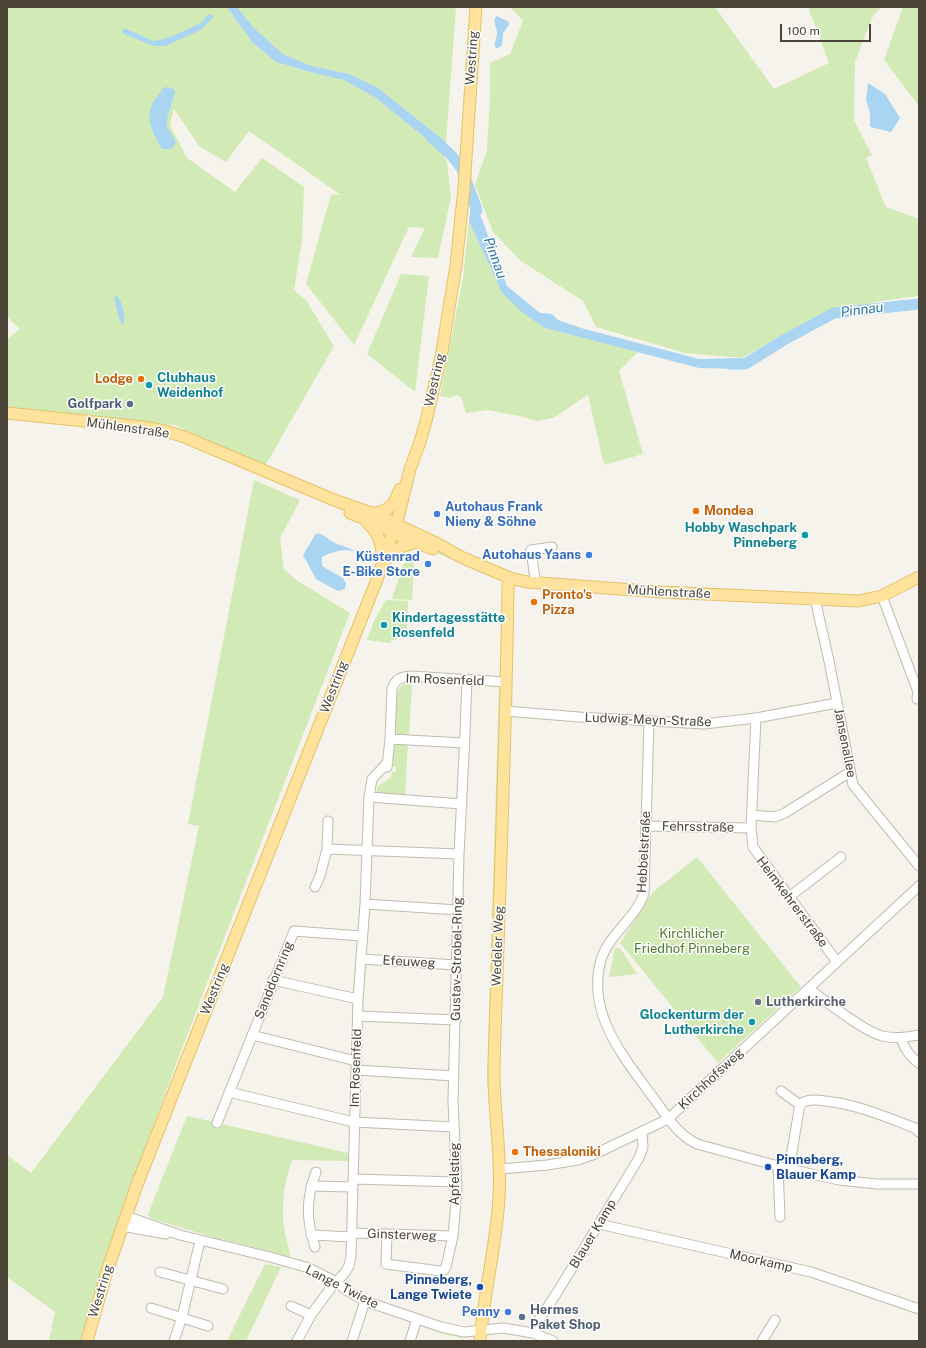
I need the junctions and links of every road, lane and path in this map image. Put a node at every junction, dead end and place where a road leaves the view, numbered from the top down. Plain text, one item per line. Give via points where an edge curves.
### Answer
1 (476, 7) edge
2 (7, 413) edge
3 (410, 469) junction
4 (367, 516) junction
5 (394, 528) junction
6 (416, 542) junction
7 (552, 547) dead end
8 (461, 557) junction
9 (382, 564) junction
10 (919, 577) edge
11 (510, 578) junction
12 (535, 579) dead end
13 (882, 596) junction
14 (815, 599) junction
15 (468, 680) junction
16 (506, 682) junction
17 (917, 700) dead end
18 (837, 703) junction
19 (505, 711) junction
20 (756, 718) junction
21 (649, 721) junction
22 (465, 737) junction
23 (390, 738) junction
24 (850, 772) junction
25 (369, 797) junction
26 (462, 804) junction
27 (752, 815) junction
28 (328, 821) dead end
29 (646, 826) junction
30 (751, 828) junction
31 (327, 849) junction
32 (367, 850) junction
33 (459, 854) junction
34 (841, 857) dead end
35 (919, 866) edge
36 (315, 887) dead end
37 (919, 887) edge
38 (788, 897) junction
39 (365, 904) junction
40 (458, 910) junction
41 (362, 936) junction
42 (361, 959) junction
43 (837, 962) junction
44 (456, 964) junction
45 (274, 980) junction
46 (809, 989) junction
47 (358, 999) junction
48 (358, 1016) junction
49 (456, 1020) junction
50 (919, 1034) edge
51 (252, 1035) junction
52 (901, 1038) junction
53 (356, 1061) junction
54 (919, 1063) edge
55 (356, 1070) junction
56 (454, 1076) junction
57 (781, 1091) dead end
58 (229, 1092) junction
59 (800, 1105) junction
60 (668, 1119) junction
61 (354, 1122) junction
62 (217, 1123) dead end
63 (454, 1127) junction
64 (642, 1132) junction
65 (919, 1132) edge
66 (778, 1166) junction
67 (500, 1169) junction
68 (788, 1169) junction
69 (316, 1172) dead end
70 (457, 1182) junction
71 (353, 1183) junction
72 (919, 1184) edge
73 (311, 1186) junction
74 (780, 1217) dead end
75 (124, 1221) junction
76 (599, 1224) junction
77 (387, 1234) junction
78 (311, 1235) junction
79 (352, 1235) junction
80 (453, 1236) junction
81 (200, 1241) junction
82 (315, 1247) dead end
83 (160, 1272) dead end
84 (190, 1281) junction
85 (336, 1282) junction
86 (223, 1289) dead end
87 (365, 1301) junction
88 (291, 1306) dead end
89 (151, 1308) dead end
90 (919, 1309) edge
91 (311, 1315) junction
92 (182, 1317) junction
93 (417, 1319) junction
94 (775, 1320) dead end
95 (208, 1326) dead end
96 (533, 1333) junction
97 (480, 1336) edge
98 (87, 1341) edge
99 (174, 1341) edge
100 (297, 1341) edge
101 (352, 1341) edge
102 (410, 1341) edge
103 (553, 1341) edge
104 (762, 1341) edge

1 - 3 main road, Westring via 456,266 441,357 426,421
2 - 4 main road, Mühlenstraße via 165,431
3 - 4 main road via 403,478 394,503 380,513
3 - 5 main road, Westring
4 - 5 main road, Mühlenstraße via 385,518
4 - 9 main road via 380,538
5 - 6 main road, Mühlenstraße
5 - 8 main road, Mühlenstraße via 436,543
5 - 9 main road, Westring
6 - 8 main road, Mühlenstraße
6 - 9 main road via 401,547
7 - 12 street via 531,550
8 - 11 main road, Mühlenstraße
9 - 75 main road, Westring
10 - 13 main road, Mühlenstraße
11 - 14 main road, Mühlenstraße via 551,585
11 - 16 main road, Wedeler Weg
13 - 14 main road, Mühlenstraße via 859,601
13 - 17 street via 918,692
14 - 18 street, Jansenallee
15 - 16 street, Im Rosenfeld
15 - 22 street, Gustav-Strobel-Ring
15 - 23 street, Im Rosenfeld via 410,676 398,679 392,689
16 - 19 main road, Wedeler Weg
18 - 20 street, Ludwig-Meyn-Straße
18 - 24 street, Jansenallee
19 - 21 street, Ludwig-Meyn-Straße
19 - 67 main road, Wedeler Weg via 494,1084
20 - 21 street, Ludwig-Meyn-Straße via 704,724
20 - 27 street, Heimkehrerstraße
21 - 29 street, Hebbelstraße
22 - 23 street
22 - 26 street, Gustav-Strobel-Ring
23 - 25 street, Im Rosenfeld via 387,768 370,788
24 - 27 street, Fehrsstraße via 785,813 775,817
24 - 35 street, Jansenallee via 853,785
25 - 26 street
25 - 32 street, Im Rosenfeld
26 - 33 street, Gustav-Strobel-Ring
27 - 30 street, Heimkehrerstraße
28 - 31 street
29 - 30 street, Fehrsstraße
29 - 60 street, Hebbelstraße via 644,894 604,950 598,971 598,996 602,1015 612,1039
30 - 38 street, Heimkehrerstraße via 753,850
31 - 32 street
31 - 36 street
32 - 33 street
32 - 39 street, Im Rosenfeld
33 - 40 street, Gustav-Strobel-Ring
34 - 38 street
37 - 43 street, Kirchhofsweg
38 - 43 street, Heimkehrerstraße
39 - 40 street
39 - 41 street, Im Rosenfeld
40 - 44 street, Gustav-Strobel-Ring
41 - 42 street, Im Rosenfeld
41 - 45 street, Sanddornring via 294,930
42 - 44 street, Efeuweg
42 - 47 street, Im Rosenfeld
43 - 46 street, Kirchhofsweg
44 - 49 street, Gustav-Strobel-Ring
45 - 47 street
45 - 51 street, Sanddornring
46 - 52 street via 872,1032 881,1036
46 - 60 street, Kirchhofsweg
47 - 48 street, Im Rosenfeld
48 - 49 street
48 - 53 street, Im Rosenfeld
49 - 56 street, Gustav-Strobel-Ring
50 - 52 street
51 - 53 street
51 - 58 street, Sanddornring
52 - 54 street via 905,1048
53 - 55 street, Im Rosenfeld
55 - 56 street
55 - 61 street, Im Rosenfeld
56 - 63 street, Apfelstieg
57 - 59 street
58 - 61 street
58 - 62 street, Sanddornring
59 - 65 street via 805,1101 814,1100 838,1102 880,1115 915,1128
59 - 68 street
60 - 64 street, Kirchhofsweg
60 - 66 street, Hebbelstraße via 687,1139 697,1144
61 - 63 street
61 - 71 street, Im Rosenfeld
63 - 70 street, Apfelstieg
64 - 67 street, Kirchhofsweg via 578,1160
64 - 76 street, Blauer Kamp via 641,1153
66 - 68 street, Hebbelstraße
66 - 74 street
67 - 97 main road, Wedeler Weg via 496,1229
68 - 72 street, Hebbelstraße via 858,1183
69 - 73 street
70 - 71 street
70 - 80 street, Apfelstieg
71 - 73 street
71 - 79 street, Im Rosenfeld
73 - 78 street via 308,1219
75 - 81 street, Lange Twiete via 138,1230 180,1235
75 - 98 main road, Westring
76 - 90 street, Moorkamp via 811,1272
76 - 96 street, Blauer Kamp
77 - 79 street, Ginsterweg
77 - 80 street, Ginsterweg
77 - 80 street, Apfelstieg via 386,1264 440,1271 446,1267
78 - 79 street, Ginsterweg
78 - 82 street
79 - 85 street, Im Rosenfeld via 348,1266
81 - 84 street
81 - 85 street, Lange Twiete via 302,1266 320,1272
83 - 84 street
84 - 86 street
84 - 92 street
85 - 87 street, Lange Twiete
85 - 91 street, Im Rosenfeld
87 - 93 street, Lange Twiete
87 - 101 street
88 - 91 street
89 - 92 street
91 - 100 street, Im Rosenfeld
92 - 95 street
92 - 99 street
93 - 97 street, Lange Twiete
93 - 102 street
94 - 104 street
96 - 97 street, Lange Twiete via 500,1327
96 - 103 street, Lange Twiete

